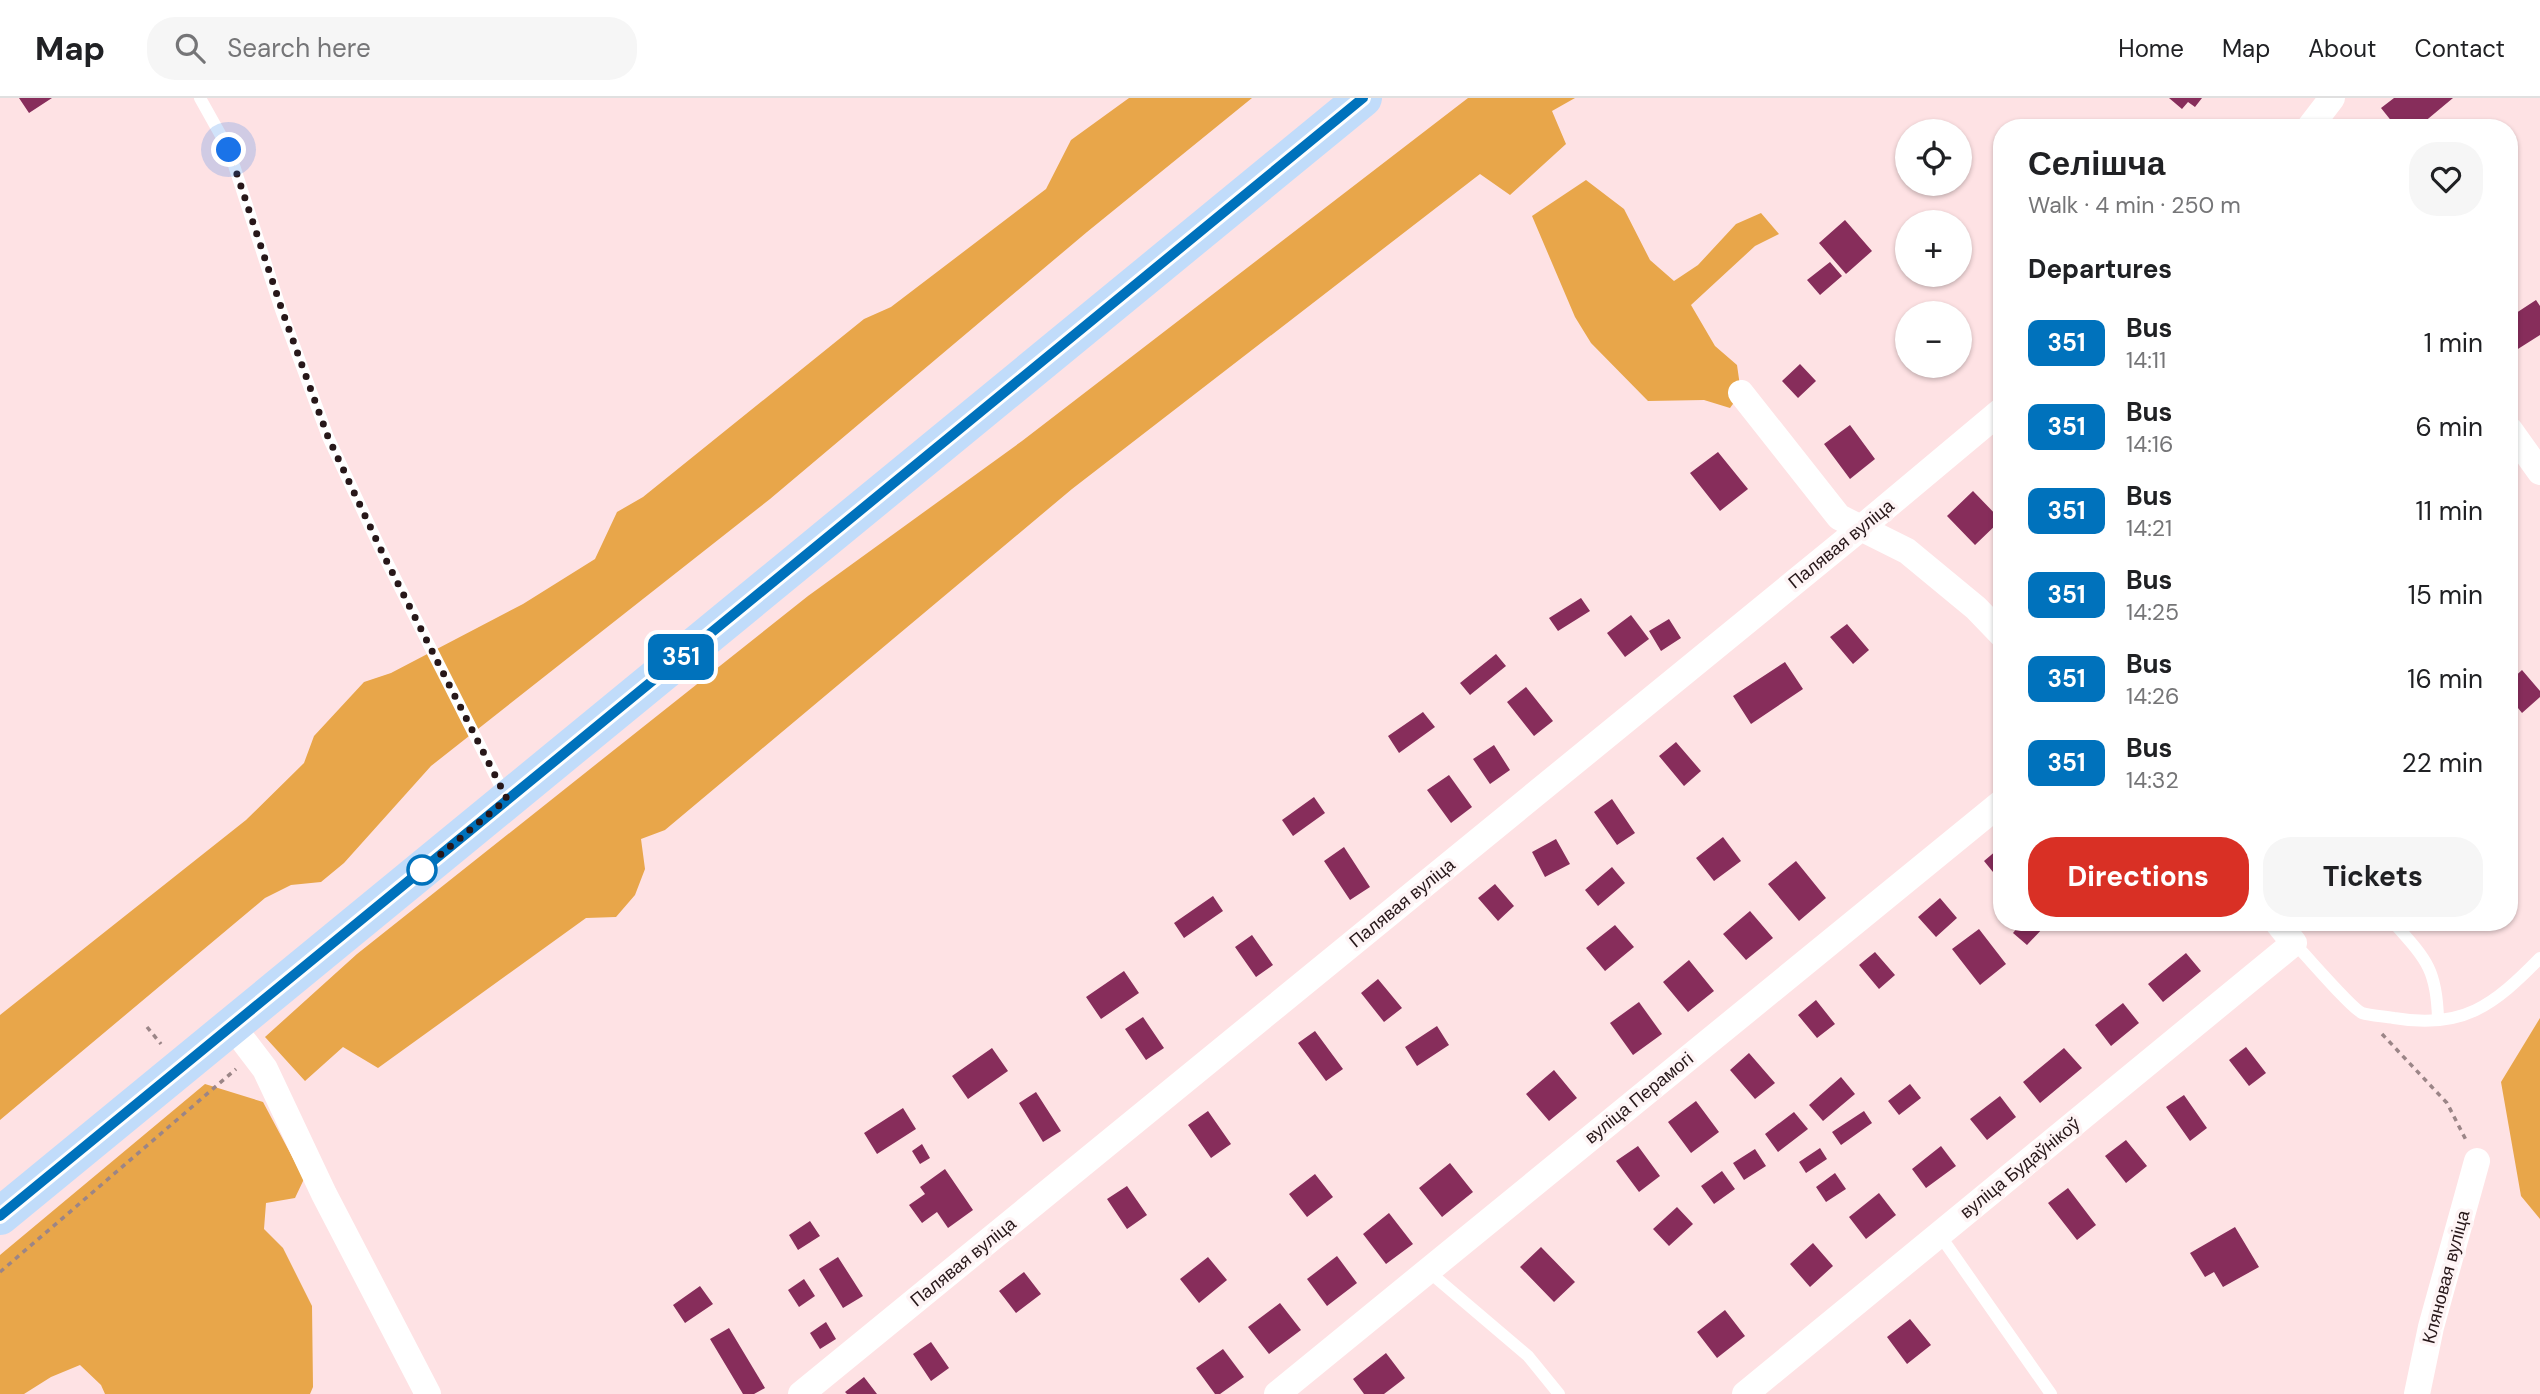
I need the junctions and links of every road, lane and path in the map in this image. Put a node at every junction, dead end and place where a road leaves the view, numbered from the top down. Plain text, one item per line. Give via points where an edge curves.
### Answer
1 (200, 98) edge
2 (1363, 98) edge
3 (2332, 98) edge
4 (2316, 119) edge
5 (1741, 393) dead end
6 (1993, 418) edge
7 (2518, 441) edge
8 (2540, 472) edge
9 (1861, 528) junction
10 (1993, 626) edge
11 (507, 799) junction
12 (1993, 809) edge
13 (2284, 931) edge
14 (2401, 931) edge
15 (2294, 943) junction
16 (2540, 958) edge
17 (2361, 1012) junction
18 (2438, 1020) junction
19 (243, 1040) junction
20 (2477, 1161) joint
21 (0, 1216) edge
22 (1939, 1234) junction
23 (1428, 1271) junction
24 (0, 1272) edge
25 (428, 1394) edge
26 (801, 1394) edge
27 (1277, 1394) edge
28 (1559, 1394) edge
29 (1745, 1394) edge
30 (2051, 1394) edge
31 (2417, 1394) edge

1 - 11 lane via 229,150 328,437
2 - 11 main road
3 - 4 street
5 - 9 street via 1839,517
6 - 9 street, Палявая вуліца
7 - 8 street
9 - 10 street via 1907,551
9 - 26 street, Палявая вуліца
11 - 19 main road
12 - 23 street, вуліца Перамогі
13 - 15 street
14 - 18 lane via 2433,974
15 - 17 lane
15 - 22 street, вуліца Будаўнікоў
16 - 18 lane via 2507,992 2472,1014
17 - 18 lane via 2404,1020
17 - 20 path via 2447,1103
19 - 21 main road
19 - 24 path
19 - 25 street via 265,1069 324,1195
20 - 31 street, Кляновая вуліца
22 - 29 street, вуліца Будаўнікоў
22 - 30 lane
23 - 27 street, вуліца Перамогі
23 - 28 lane via 1528,1356

